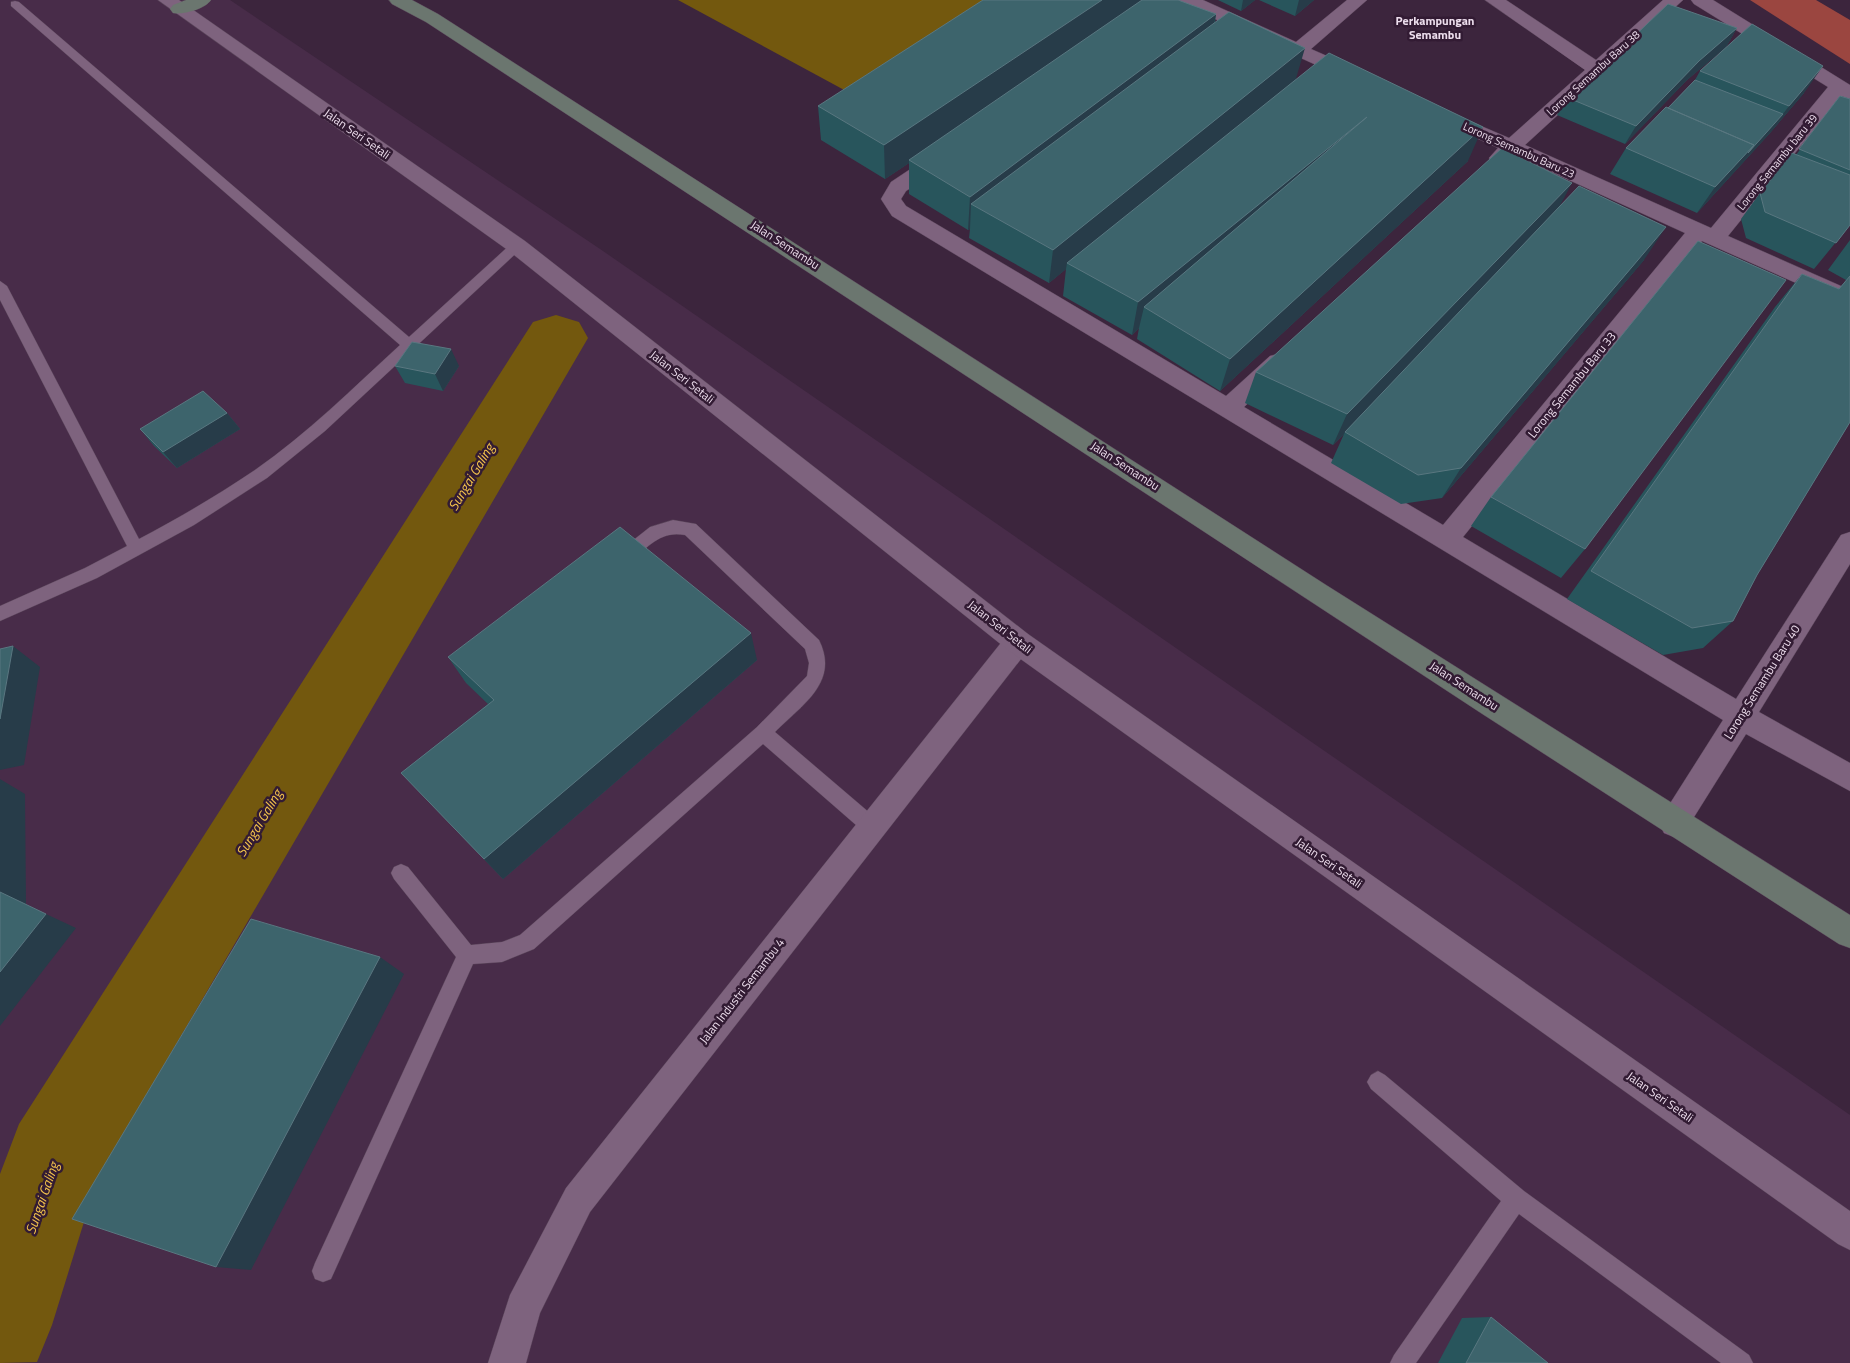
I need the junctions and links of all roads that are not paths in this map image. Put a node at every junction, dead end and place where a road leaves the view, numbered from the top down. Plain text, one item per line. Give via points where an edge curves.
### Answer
1 (398, 0) edge
2 (1188, 0) edge
3 (1358, 0) edge
4 (1494, 0) edge
5 (1674, 0) edge
6 (1700, 0) edge
7 (183, 3) edge
8 (15, 4) dead end
9 (1298, 50) junction
10 (1597, 69) junction
11 (1369, 82) edge
12 (1844, 90) edge
13 (1431, 110) edge
14 (1511, 146) junction
15 (955, 149) edge
16 (1482, 173) edge
17 (1706, 234) junction
18 (516, 246) junction
19 (0, 286) edge
20 (1850, 300) edge
21 (408, 344) junction
22 (1293, 348) edge
23 (1228, 408) junction
24 (1446, 540) junction
25 (1850, 542) edge
26 (136, 548) junction
27 (609, 569) edge
28 (0, 614) edge
29 (1018, 642) junction
30 (1740, 716) junction
31 (763, 733) junction
32 (1850, 778) edge
33 (1674, 823) junction
34 (871, 826) junction
35 (401, 873) dead end
36 (1850, 933) edge
37 (467, 955) junction
38 (1378, 1082) dead end
39 (1516, 1199) junction
40 (1850, 1232) edge
41 (323, 1271) dead end
42 (507, 1363) edge
43 (1402, 1363) edge
44 (1741, 1363) edge

1 - 33 main road, Jalan Semambu via 432,18 700,190
2 - 9 street
3 - 9 street
4 - 10 street
5 - 10 street, Lorong Semambu Baru 38
6 - 12 street
7 - 18 street, Jalan Seri Setali
8 - 21 lane
9 - 11 street via 1326,72
10 - 14 street, Lorong Semambu Baru 38
12 - 17 street, Lorong Semambu baru 39
13 - 14 street, Lorong Semambu Baru 23
14 - 16 street, Lorong Semambu Baru 38
14 - 17 street, Lorong Semambu Baru 23
15 - 23 street via 898,187 891,199 899,211 1053,293
17 - 20 street, Lorong Semambu Baru 23
17 - 24 street, Lorong Semambu Baru 33
18 - 21 lane
18 - 29 street, Jalan Seri Setali
19 - 26 lane
21 - 26 lane via 320,427 261,474
22 - 23 street
23 - 24 street
24 - 30 street
25 - 30 street, Lorong Semambu Baru 40
26 - 28 lane via 91,573
27 - 31 lane via 656,532 673,526 690,529 813,645 818,663 815,679
29 - 34 street, Jalan Industri Semambu 4
29 - 40 street, Jalan Seri Setali
30 - 32 street
30 - 33 street, Lorong Semambu Baru 40
31 - 34 lane
31 - 37 lane via 526,942 502,952
33 - 36 main road, Jalan Semambu
34 - 42 street, Jalan Industri Semambu 4 via 578,1200 523,1308
35 - 37 lane
37 - 41 lane
38 - 39 lane
39 - 43 lane
39 - 44 lane

